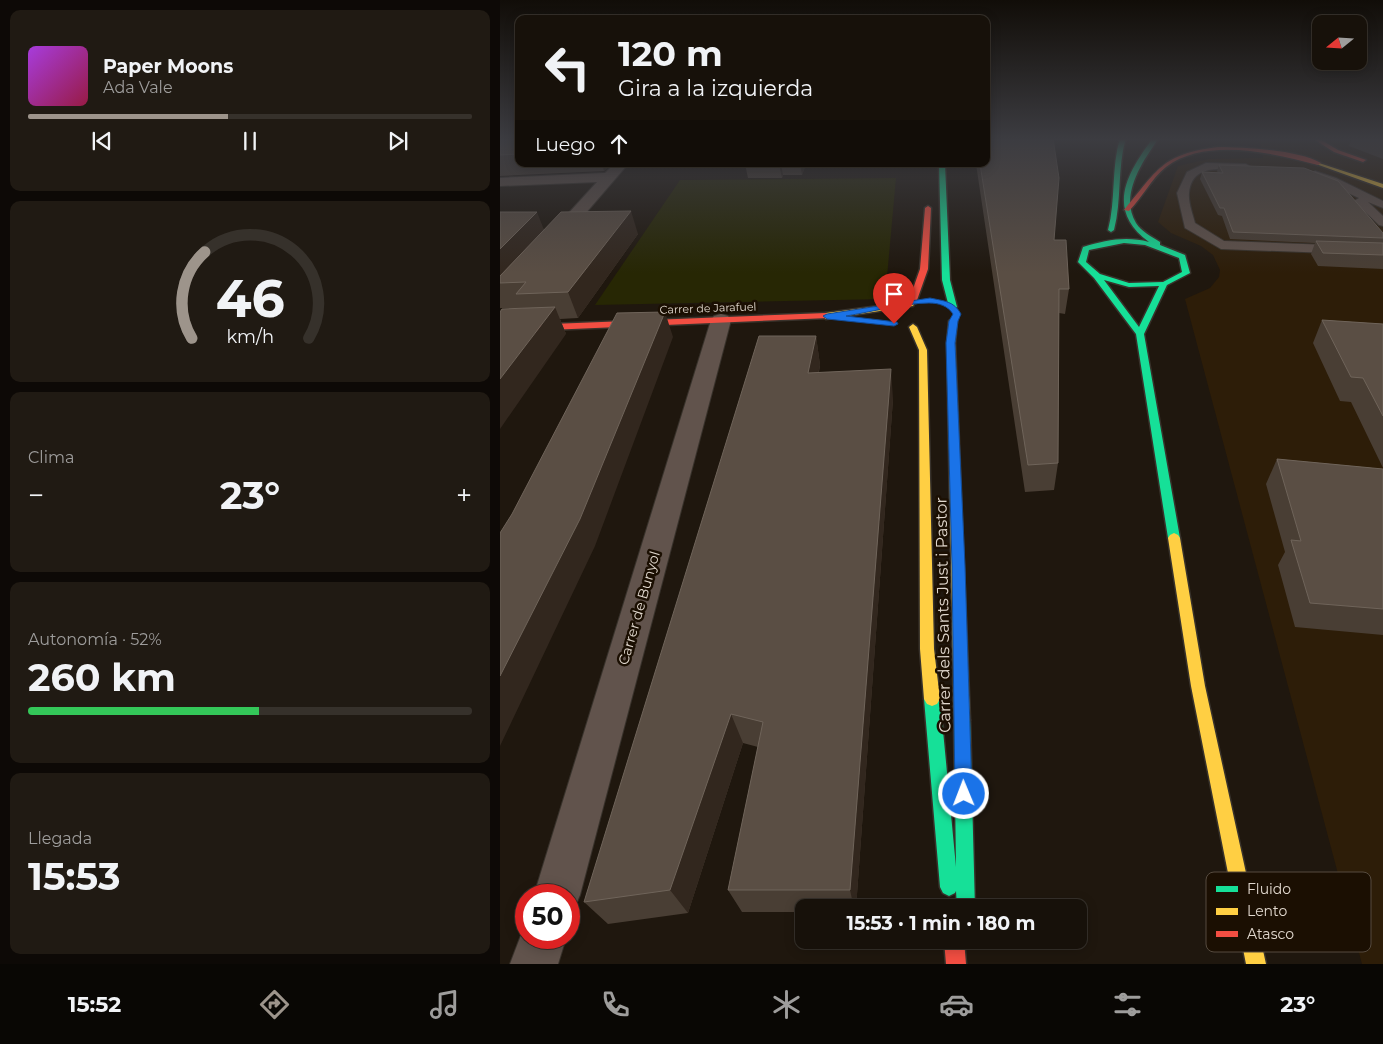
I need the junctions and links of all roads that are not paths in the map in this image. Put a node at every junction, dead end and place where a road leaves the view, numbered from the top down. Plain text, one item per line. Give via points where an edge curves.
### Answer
1 (603, 183) edge
2 (943, 183) edge
3 (1116, 183) edge
4 (1131, 183) edge
5 (1150, 183) edge
6 (1187, 183) edge
7 (1338, 183) edge
8 (929, 192) dead end
9 (1360, 201) dead end
10 (1383, 205) edge
11 (1127, 210) junction
12 (1383, 222) edge
13 (1107, 240) junction
14 (1157, 244) junction
15 (544, 250) edge
16 (1383, 251) edge
17 (1097, 276) junction
18 (1164, 284) junction
19 (940, 301) dead end
20 (915, 303) junction
21 (953, 307) junction
22 (827, 316) junction
23 (721, 320) junction
24 (873, 321) dead end
25 (953, 321) junction
26 (906, 323) junction
27 (500, 329) edge
28 (1140, 334) junction
29 (1237, 872) edge
30 (560, 884) edge
31 (950, 898) dead end
32 (966, 899) edge
33 (539, 949) edge
34 (955, 949) edge
35 (534, 964) edge
36 (956, 964) edge

1 - 15 street
2 - 21 main road via 946,280
3 - 13 main road via 1115,218
4 - 11 main road
5 - 11 main road
6 - 16 lane via 1183,193 1189,225 1221,245
7 - 10 lane
8 - 20 main road via 924,269
9 - 12 lane
11 - 14 main road via 1133,224
13 - 14 main road via 1132,239
13 - 17 main road via 1086,249 1082,262
14 - 18 main road via 1182,257 1186,273
17 - 18 main road via 1129,285
17 - 28 main road
18 - 28 main road
19 - 21 main road
20 - 22 main road, Carrer de Jarafuel
20 - 26 main road via 904,308
21 - 25 main road, Carrer dels Sants Just i Pastor via 957,314
22 - 23 main road, Carrer de Jarafuel
22 - 24 main road, Carrer de Jarafuel
23 - 27 main road, Carrer de Jarafuel
23 - 30 street, Carrer de Bunyol
25 - 26 main road via 935,328
25 - 32 main road, Carrer dels Sants Just i Pastor
26 - 31 main road, Carrer dels Sants Just i Pastor via 923,350 927,649
28 - 29 main road via 1198,686
33 - 35 street
34 - 36 main road

